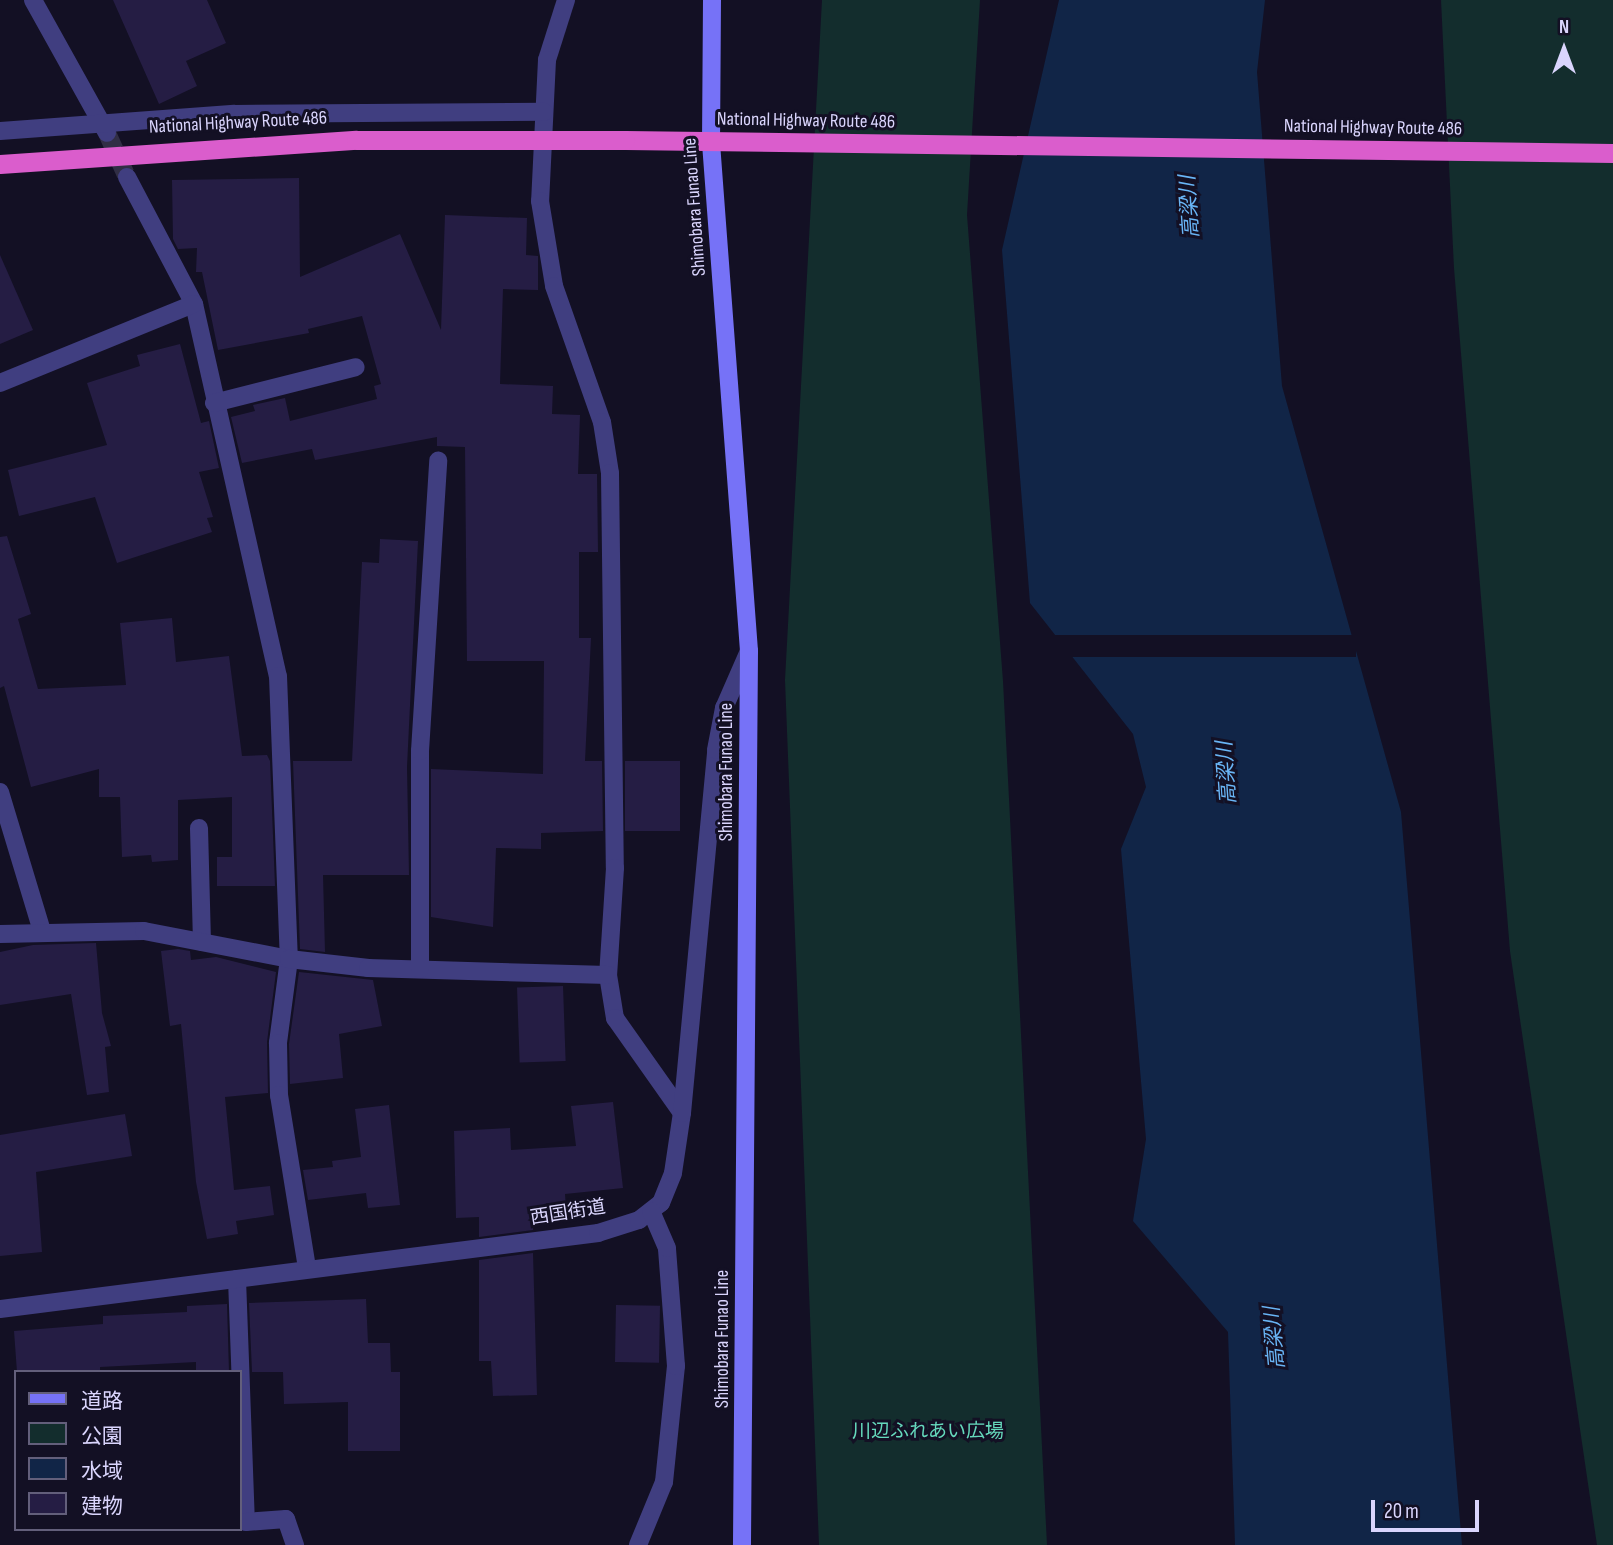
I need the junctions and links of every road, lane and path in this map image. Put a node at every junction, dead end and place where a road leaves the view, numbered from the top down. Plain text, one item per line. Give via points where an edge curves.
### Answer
1 (33, 0) edge
2 (566, 0) edge
3 (712, 0) edge
4 (544, 111) junction
5 (104, 127) junction
6 (0, 131) edge
7 (711, 143) junction
8 (1613, 153) edge
9 (0, 164) edge
10 (127, 177) tunnel mouth
11 (194, 304) junction
12 (356, 367) dead end
13 (0, 383) edge
14 (214, 403) junction
15 (438, 461) dead end
16 (749, 652) junction
17 (0, 792) edge
18 (198, 828) dead end
19 (42, 931) junction
20 (0, 934) edge
21 (202, 942) junction
22 (289, 959) junction
23 (420, 969) junction
24 (608, 975) junction
25 (682, 1113) junction
26 (651, 1211) junction
27 (307, 1267) junction
28 (237, 1279) junction
29 (0, 1309) edge
30 (240, 1370) edge
31 (242, 1414) edge
32 (296, 1545) edge
33 (638, 1545) edge
34 (743, 1545) edge

1 - 5 street
2 - 4 street via 547,60
3 - 7 main road, Shimobara Funao Line
4 - 5 street via 234,114
4 - 24 street via 540,201 545,239 554,286 602,422 610,473 615,868
5 - 6 street
7 - 8 highway, National Highway Route 486
7 - 9 highway, National Highway Route 486, bridge via 356,140
7 - 16 main road, Shimobara Funao Line
10 - 11 street
11 - 13 street
11 - 14 street
12 - 14 street
14 - 22 street via 278,676
15 - 23 street via 420,751
16 - 25 street via 724,708 716,750
16 - 34 main road, Shimobara Funao Line
17 - 19 street
18 - 21 street
19 - 20 street
19 - 21 street via 144,931
21 - 22 street
22 - 23 street
22 - 27 street via 278,1043 279,1095
23 - 24 street
24 - 25 street via 615,1018
25 - 26 street via 673,1173 661,1203
26 - 27 street, 西国街道 via 639,1220 598,1233
26 - 33 street via 667,1248 676,1366 664,1482
27 - 28 street, 西国街道
28 - 29 street, 西国街道
28 - 30 street
31 - 32 street via 246,1522 286,1519

